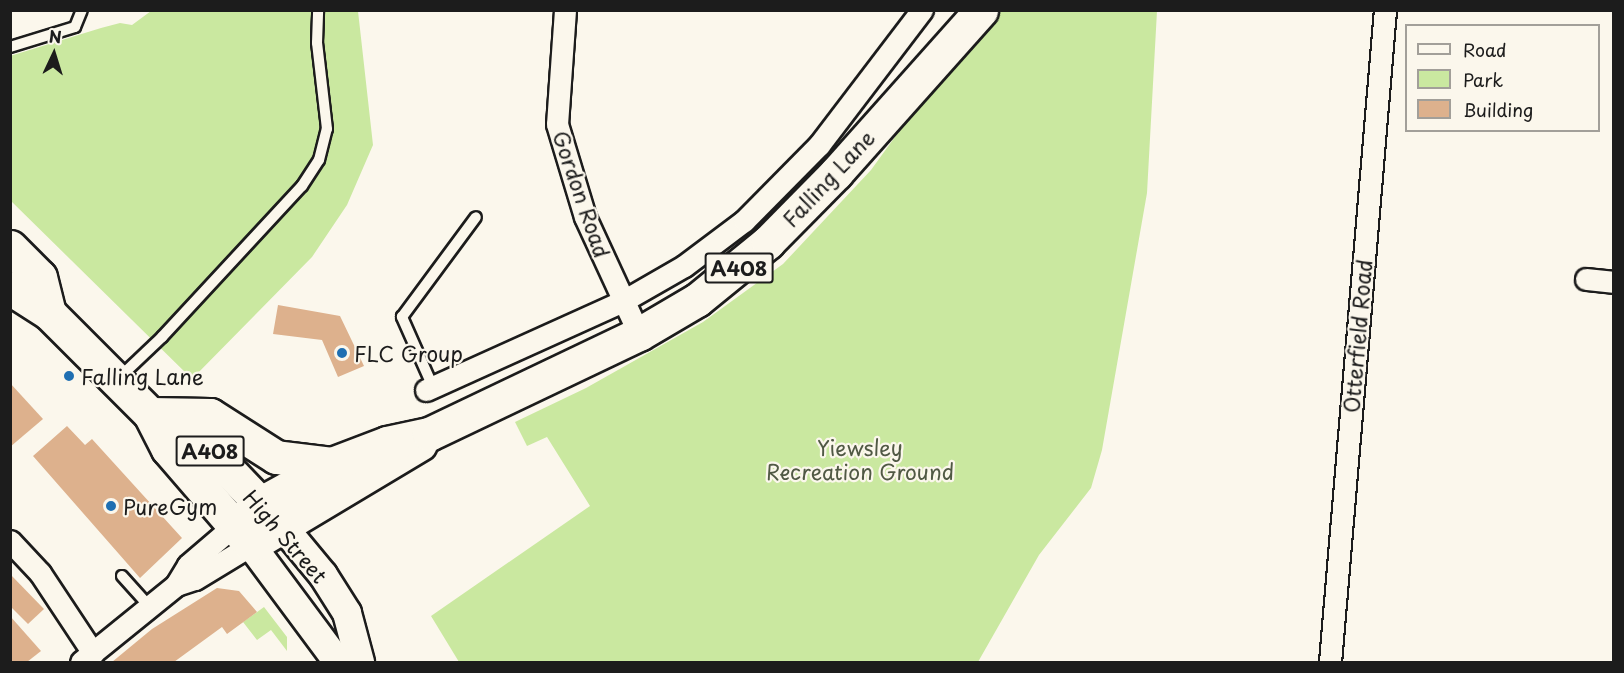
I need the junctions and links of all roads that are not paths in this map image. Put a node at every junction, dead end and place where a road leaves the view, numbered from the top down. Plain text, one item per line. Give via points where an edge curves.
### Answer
1 (82, 10) edge
2 (318, 10) edge
3 (565, 10) edge
4 (922, 10) edge
5 (981, 10) edge
6 (1385, 10) edge
7 (10, 47) edge
8 (476, 217) dead end
9 (10, 247) edge
10 (1586, 279) dead end
11 (1614, 282) edge
12 (10, 288) edge
13 (623, 301) junction
14 (49, 313) junction
15 (639, 334) junction
16 (116, 381) junction
17 (430, 389) joint
18 (150, 414) junction
19 (429, 434) junction
20 (332, 464) junction
21 (261, 503) junction
22 (284, 528) junction
23 (243, 535) junction
24 (10, 541) edge
25 (122, 576) dead end
26 (149, 606) junction
27 (87, 658) edge
28 (338, 663) edge
29 (360, 663) edge
30 (1329, 663) edge

1 - 7 lane via 75,27
2 - 16 lane via 317,43 327,129 320,160 302,186
3 - 13 street, Gordon Road via 557,124 585,217
4 - 13 street, Falling Lane via 871,81 784,184 744,221 684,266
5 - 15 main road, Falling Lane / A408 via 836,173 768,242 712,290
6 - 30 street, Otterfield Road
8 - 17 lane via 402,317
9 - 14 main road via 40,277
10 - 11 street
12 - 14 main road, High Street / A408
13 - 15 street, Gordon Road
13 - 17 street, Falling Lane
14 - 16 main road, High Street / A408
15 - 19 main road, Falling Lane / A408
16 - 18 main road, High Street / A408
18 - 20 main road via 210,414 276,457
18 - 21 main road, High Street / A408 via 189,429
18 - 23 main road, High Street / A408 via 168,449
19 - 20 main road, Falling Lane / A408 via 387,443
19 - 22 main road, Falling Lane / A408 via 414,451
20 - 21 main road, Falling Lane / A408
21 - 22 main road, High Street / A408
21 - 23 main road, Falling Lane / A408
22 - 23 main road, Falling Lane / A408
22 - 29 street, High Street via 324,575 347,613
23 - 26 street via 188,565 176,585
23 - 28 street, High Street
24 - 27 street via 40,573
25 - 26 lane
26 - 27 street

